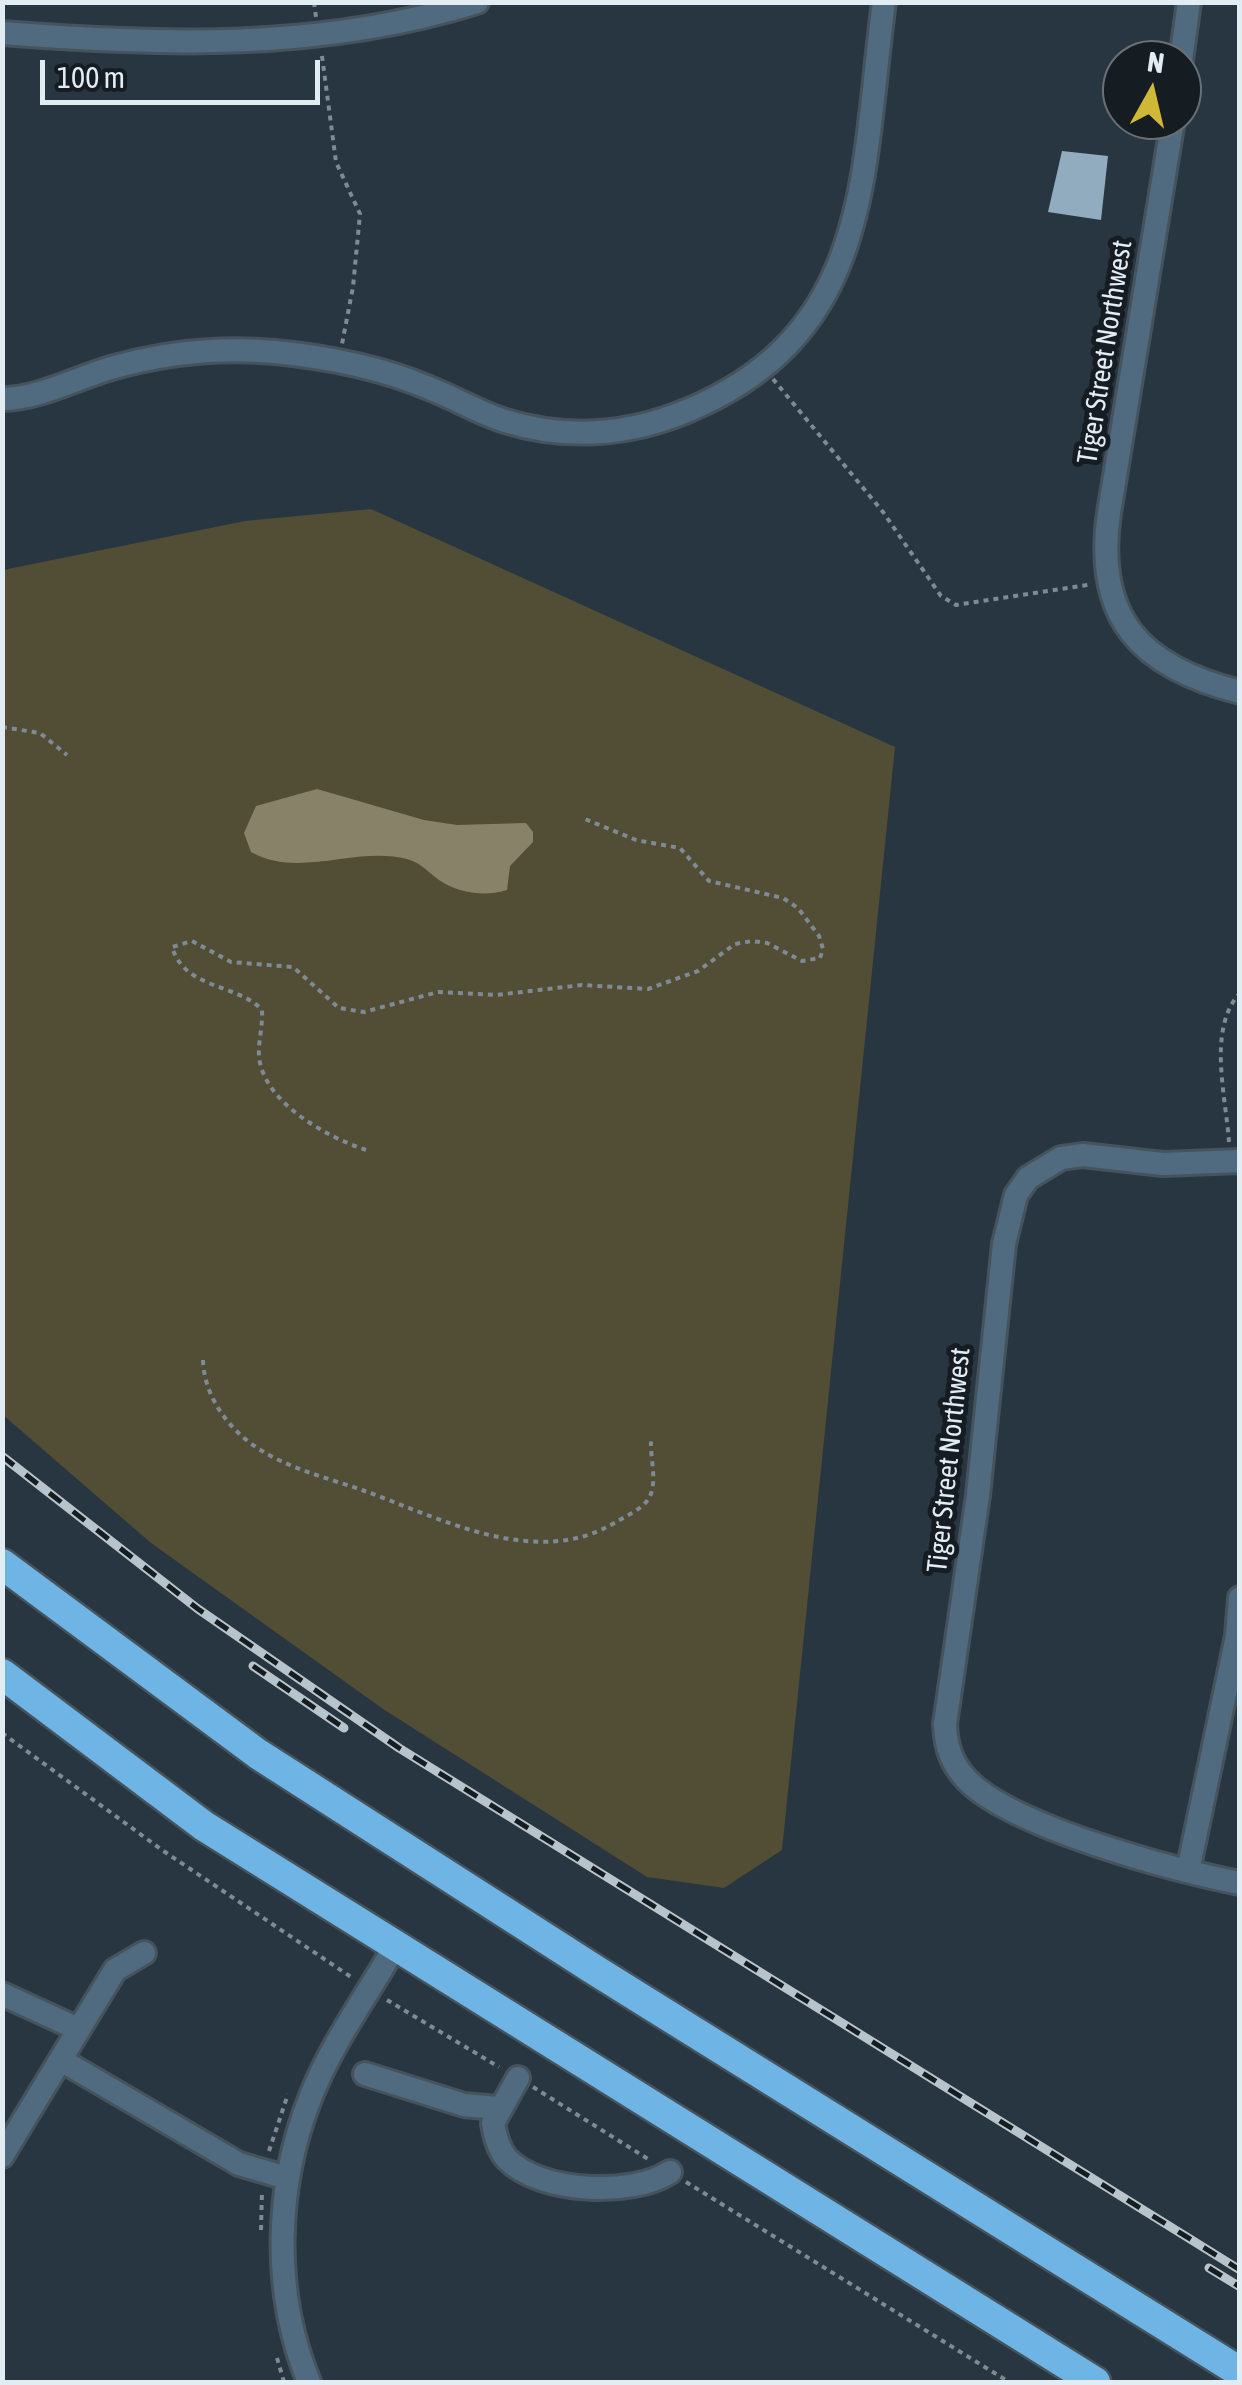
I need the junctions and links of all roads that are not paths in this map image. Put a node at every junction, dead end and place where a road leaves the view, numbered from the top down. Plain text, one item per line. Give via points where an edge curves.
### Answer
1 (477, 2) edge
2 (884, 2) edge
3 (1189, 2) edge
4 (2, 33) edge
5 (1184, 40) edge
6 (1169, 140) edge
7 (2, 399) edge
8 (1240, 692) edge
9 (1235, 1161) edge
10 (2, 1564) edge
11 (1240, 1598) edge
12 (2, 1674) edge
13 (1188, 1872) junction
14 (1240, 1883) edge
15 (394, 1948) junction
16 (144, 1953) dead end
17 (2, 1994) edge
18 (78, 2029) junction
19 (61, 2060) junction
20 (366, 2074) dead end
21 (518, 2078) road end
22 (497, 2108) junction
23 (2, 2156) edge
24 (670, 2172) road end
25 (287, 2178) junction
26 (1240, 2372) edge
27 (309, 2382) edge
28 (1095, 2382) edge

1 - 4 street via 319,37 212,45
2 - 7 street via 858,211 841,266 809,324 718,398 620,433 582,433 505,421 397,375 278,352 201,351
3 - 5 street
6 - 8 street, Tiger Street Northwest via 1105,539 1108,588 1119,620 1137,642 1190,676
9 - 13 street, Tiger Street Northwest via 1062,1158 1028,1178 1016,1194 1004,1244 978,1496 948,1690 948,1753 970,1784 1112,1851
10 - 26 highway via 258,1754
11 - 13 street
12 - 15 highway via 204,1826
13 - 14 street
15 - 25 street via 312,2094
15 - 28 highway
16 - 18 street via 115,1970
17 - 18 street
18 - 19 street
19 - 23 street
19 - 25 street via 239,2164
20 - 22 street via 464,2105
21 - 22 street
22 - 24 street via 497,2143 508,2160 539,2178 633,2186
25 - 27 street via 284,2278

